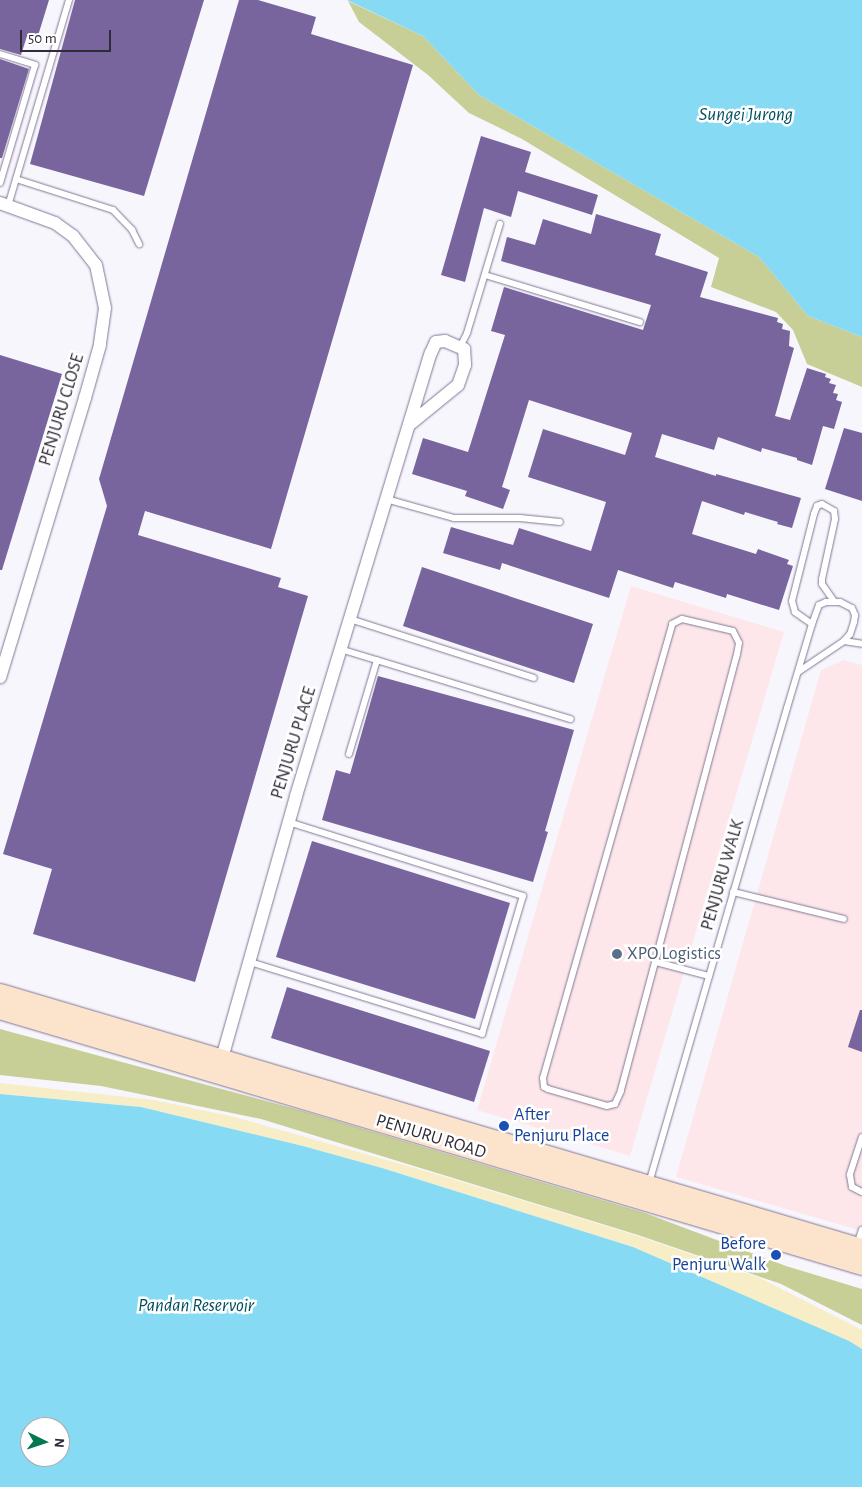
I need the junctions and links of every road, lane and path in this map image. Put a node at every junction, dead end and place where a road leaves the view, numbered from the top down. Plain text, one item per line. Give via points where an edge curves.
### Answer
1 (69, 0) edge
2 (0, 54) edge
3 (2, 172) edge
4 (16, 179) junction
5 (0, 183) edge
6 (4, 204) edge
7 (500, 224) dead end
8 (139, 244) dead end
9 (485, 275) junction
10 (640, 322) dead end
11 (460, 347) junction
12 (409, 425) junction
13 (386, 499) junction
14 (560, 522) dead end
15 (834, 600) junction
16 (350, 619) junction
17 (812, 624) junction
18 (844, 641) junction
19 (862, 644) edge
20 (340, 649) junction
21 (377, 660) junction
22 (798, 672) junction
23 (0, 677) edge
24 (534, 678) dead end
25 (571, 719) dead end
26 (349, 754) dead end
27 (289, 822) junction
28 (733, 892) junction
29 (844, 919) dead end
30 (250, 962) junction
31 (656, 962) junction
32 (709, 976) junction
33 (0, 993) edge
34 (0, 1010) edge
35 (219, 1065) junction
36 (862, 1137) edge
37 (862, 1192) edge
38 (646, 1193) junction
39 (860, 1241) edge
40 (862, 1266) edge

1 - 4 lane
2 - 3 lane via 35,65
3 - 5 lane
4 - 6 lane
4 - 8 lane via 113,210 132,230
6 - 23 street, PENJURU CLOSE via 55,223 73,236 96,265 105,308 100,345 85,398
7 - 9 lane
9 - 10 lane
9 - 11 lane
11 - 12 street via 464,349 465,365 458,386
11 - 12 street, PENJURU PLACE via 436,342
12 - 13 street, PENJURU PLACE
13 - 14 lane via 454,518
13 - 16 street, PENJURU PLACE
15 - 17 lane, PENJURU WALK via 819,605
15 - 17 lane via 822,579 835,520 834,511 822,504 817,506 814,514 792,601 795,612
15 - 18 lane via 852,608 855,614 850,634
16 - 20 street, PENJURU PLACE
16 - 24 lane
17 - 22 lane, PENJURU WALK
18 - 19 lane
18 - 22 lane
20 - 21 lane
20 - 27 street, PENJURU PLACE
21 - 25 lane
21 - 26 lane
22 - 28 lane, PENJURU WALK
27 - 30 street, PENJURU PLACE
27 - 30 lane via 524,896 482,1034
28 - 29 lane
28 - 32 lane, PENJURU WALK
30 - 35 street, PENJURU PLACE
31 - 31 lane via 615,1104 607,1106 544,1087 543,1078 672,624 687,620 727,629 733,632 739,643
31 - 32 lane
32 - 38 lane, PENJURU WALK
33 - 35 main road, PENJURU ROAD
34 - 35 main road, PENJURU ROAD
35 - 38 main road, PENJURU ROAD
36 - 37 lane via 850,1175 852,1187
38 - 39 main road, PENJURU ROAD
38 - 40 main road, PENJURU ROAD

